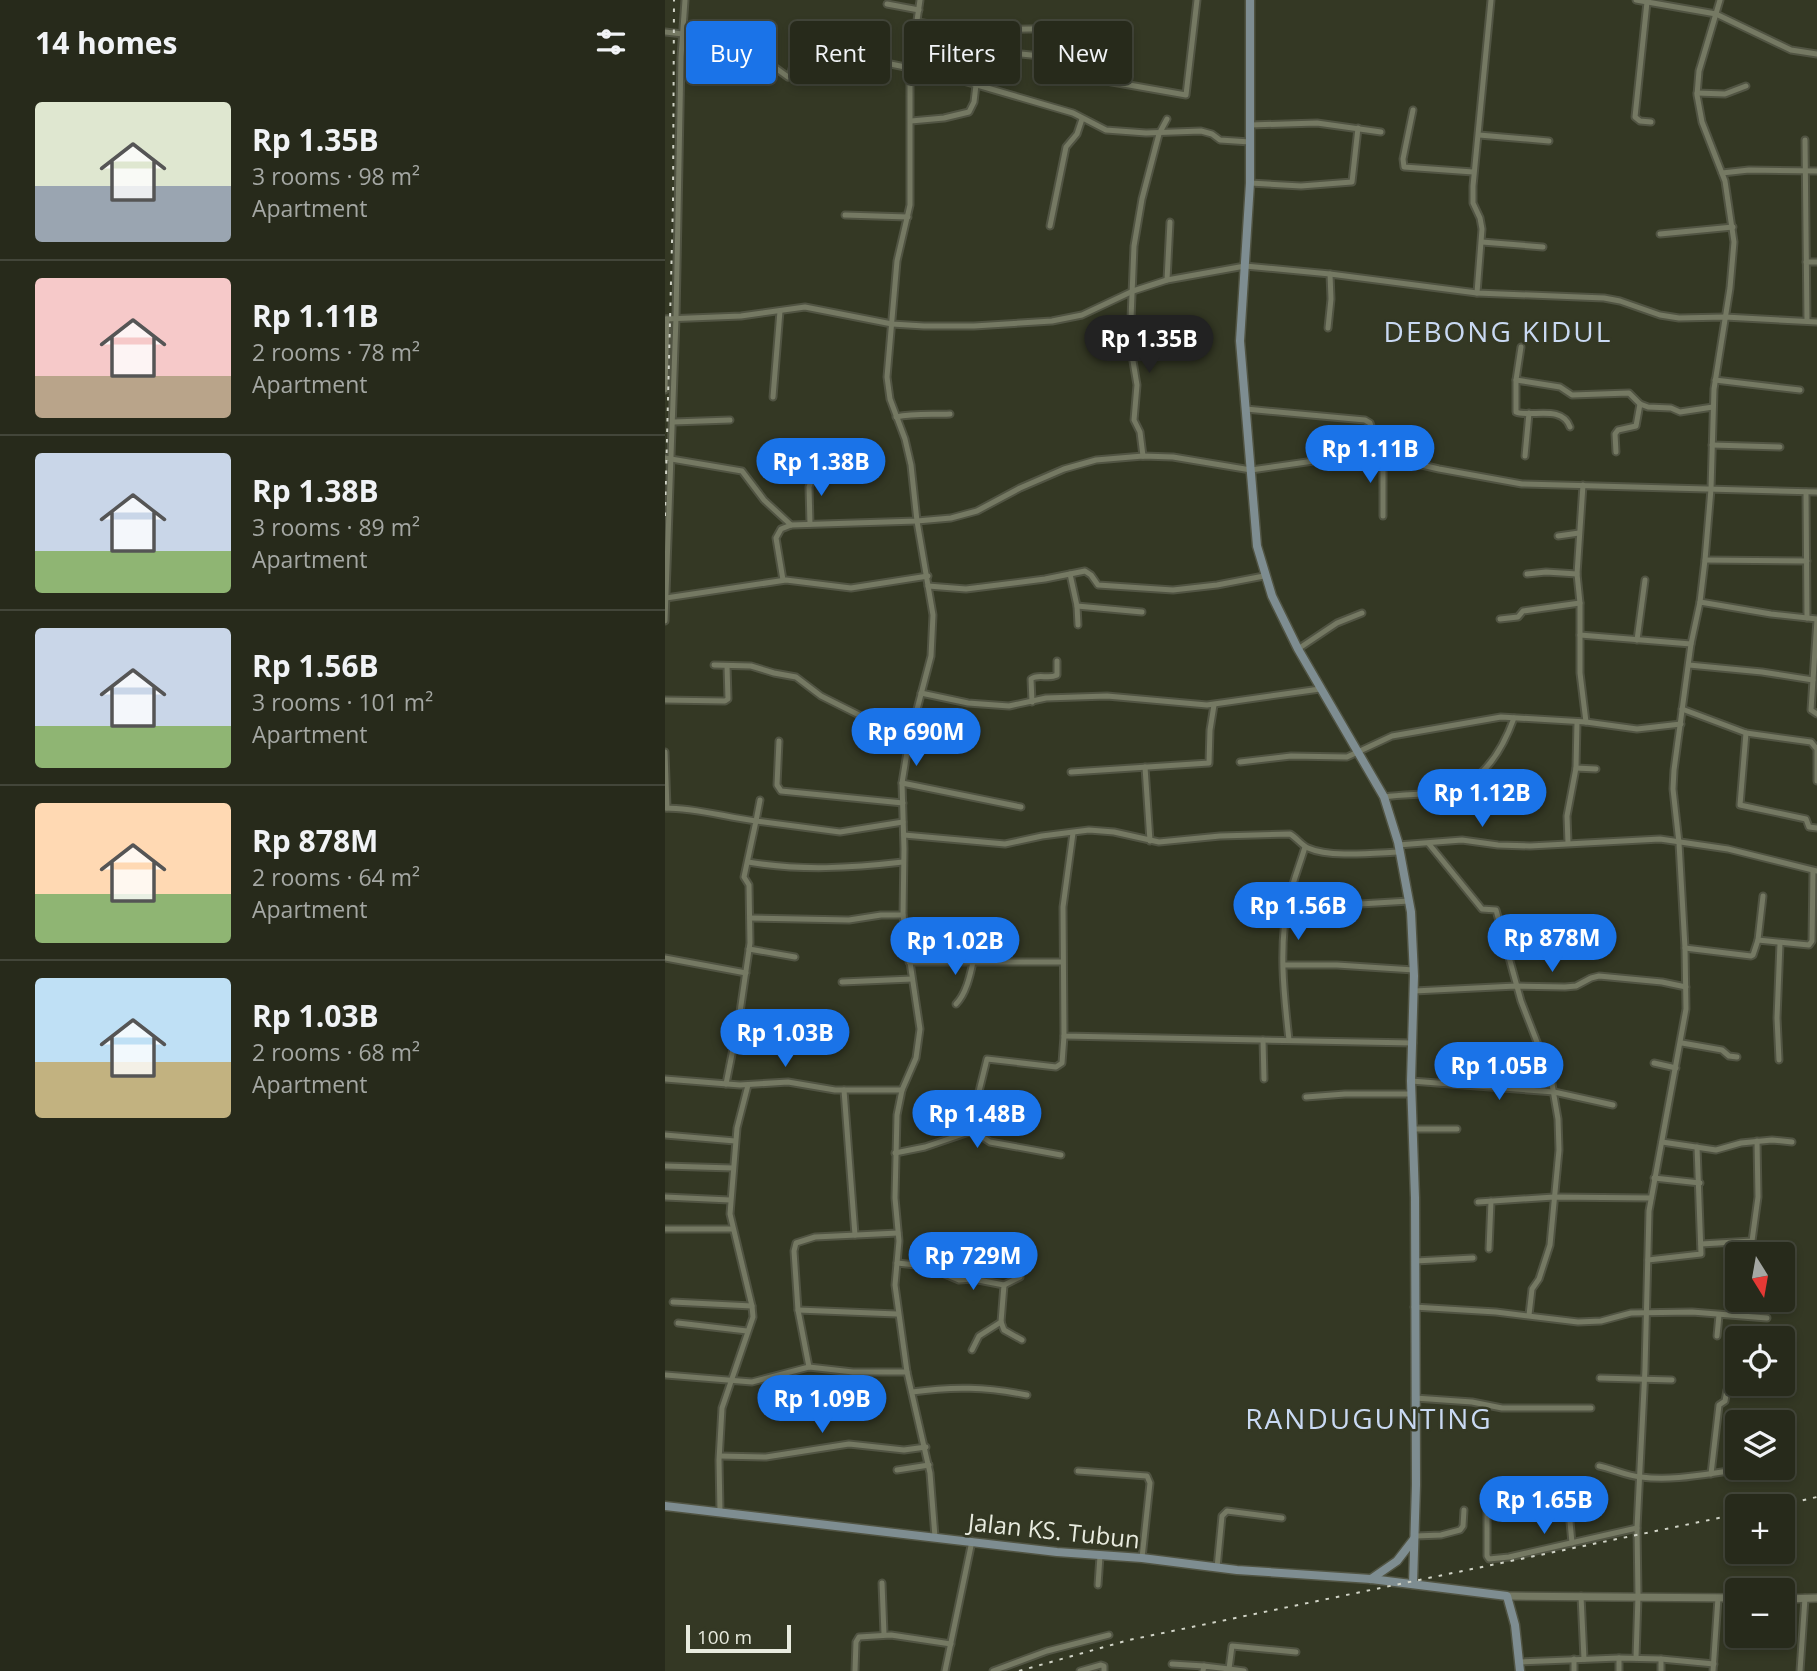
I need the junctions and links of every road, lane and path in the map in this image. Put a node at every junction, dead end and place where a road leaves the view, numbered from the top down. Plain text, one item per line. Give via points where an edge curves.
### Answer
1 (685, 0) edge
2 (920, 0) edge
3 (1197, 0) edge
4 (1250, 0) edge
5 (1491, 0) edge
6 (1636, 0) edge
7 (1720, 0) edge
8 (1647, 2) junction
9 (887, 4) dead end
10 (919, 10) junction
11 (1716, 14) junction
12 (916, 21) edge
13 (665, 32) edge
14 (683, 33) junction
15 (1021, 54) dead end
16 (1817, 54) edge
17 (904, 66) edge
18 (910, 84) edge
19 (973, 84) edge
20 (976, 85) junction
21 (1746, 86) dead end
22 (1697, 93) junction
23 (1413, 110) dead end
24 (1082, 119) junction
25 (1167, 119) dead end
26 (911, 121) junction
27 (1651, 122) dead end
28 (1250, 125) junction
29 (1358, 128) junction
30 (1160, 132) junction
31 (1381, 132) dead end
32 (1479, 135) junction
33 (1805, 140) dead end
34 (1549, 141) dead end
35 (1250, 142) junction
36 (1804, 171) junction
37 (1817, 171) edge
38 (1473, 172) junction
39 (1722, 173) junction
40 (1250, 183) junction
41 (845, 215) dead end
42 (908, 217) junction
43 (1170, 222) dead end
44 (1050, 226) dead end
45 (1733, 227) junction
46 (1807, 227) junction
47 (1817, 227) edge
48 (1660, 234) dead end
49 (1482, 242) junction
50 (1543, 247) dead end
51 (1806, 262) junction
52 (1817, 262) edge
53 (1245, 266) junction
54 (1330, 274) junction
55 (1167, 280) junction
56 (1133, 291) junction
57 (1477, 293) junction
58 (780, 311) junction
59 (1725, 317) junction
60 (676, 318) junction
61 (666, 319) edge
62 (1807, 321) junction
63 (1817, 323) edge
64 (892, 324) junction
65 (1328, 328) dead end
66 (1521, 347) dead end
67 (1516, 380) junction
68 (1715, 380) junction
69 (665, 390) edge
70 (1800, 390) dead end
71 (773, 397) dead end
72 (1640, 404) junction
73 (1713, 407) junction
74 (1246, 409) junction
75 (1529, 413) junction
76 (950, 414) dead end
77 (896, 417) junction
78 (730, 420) dead end
79 (673, 422) junction
80 (1570, 427) dead end
81 (1712, 446) junction
82 (1780, 447) dead end
83 (1616, 452) dead end
84 (1370, 453) junction
85 (1383, 455) junction
86 (1143, 456) junction
87 (1525, 456) dead end
88 (668, 458) edge
89 (816, 468) dead end
90 (1251, 470) junction
91 (1583, 485) junction
92 (1711, 489) junction
93 (1806, 492) junction
94 (1817, 492) edge
95 (1383, 516) dead end
96 (917, 522) junction
97 (810, 524) junction
98 (792, 525) junction
99 (1580, 533) junction
100 (1558, 536) dead end
101 (1705, 560) junction
102 (1807, 561) junction
103 (1070, 574) junction
104 (1527, 574) dead end
105 (1577, 574) junction
106 (927, 576) junction
107 (1264, 576) junction
108 (783, 580) junction
109 (1645, 580) dead end
110 (928, 586) junction
111 (1180, 589) junction
112 (666, 598) edge
113 (1181, 599) dead end
114 (1700, 602) junction
115 (1580, 603) junction
116 (1077, 606) junction
117 (1142, 611) dead end
118 (1362, 613) dead end
119 (1807, 618) junction
120 (1500, 619) dead end
121 (1817, 619) edge
122 (665, 621) edge
123 (1078, 625) dead end
124 (1580, 635) junction
125 (1637, 640) junction
126 (1691, 644) junction
127 (1298, 649) junction
128 (1057, 662) dead end
129 (714, 665) dead end
130 (1689, 665) junction
131 (727, 666) junction
132 (1813, 680) junction
133 (1320, 689) junction
134 (921, 693) junction
135 (665, 700) edge
136 (1032, 702) junction
137 (1214, 705) junction
138 (1682, 709) junction
139 (1817, 714) edge
140 (1514, 718) junction
141 (1577, 722) junction
142 (1586, 722) junction
143 (1681, 724) junction
144 (1746, 733) junction
145 (909, 740) junction
146 (779, 741) dead end
147 (665, 752) edge
148 (1358, 752) junction
149 (1240, 762) dead end
150 (1145, 767) junction
151 (1576, 768) junction
152 (1596, 769) dead end
153 (1071, 772) dead end
154 (1817, 781) edge
155 (902, 783) junction
156 (1384, 797) junction
157 (760, 800) dead end
158 (903, 803) junction
159 (1021, 807) dead end
160 (666, 808) edge
161 (756, 821) junction
162 (903, 822) junction
163 (1817, 828) edge
164 (1073, 833) junction
165 (904, 835) junction
166 (1150, 841) junction
167 (1568, 843) junction
168 (1679, 843) junction
169 (1429, 844) junction
170 (1305, 847) junction
171 (1399, 849) junction
172 (748, 862) junction
173 (903, 862) junction
174 (1815, 871) edge
175 (1763, 896) dead end
176 (1289, 899) junction
177 (1409, 901) junction
178 (903, 915) junction
179 (750, 918) junction
180 (1814, 918) edge
181 (1758, 940) junction
182 (1780, 943) junction
183 (1685, 948) junction
184 (749, 949) junction
185 (795, 957) dead end
186 (665, 958) edge
187 (909, 962) junction
188 (973, 962) junction
189 (1061, 962) junction
190 (1284, 965) junction
191 (1414, 970) junction
192 (746, 973) junction
193 (912, 978) junction
194 (842, 982) dead end
195 (1517, 986) junction
196 (1686, 987) junction
197 (1414, 991) junction
198 (955, 1004) dead end
199 (1064, 1036) junction
200 (1263, 1040) junction
201 (1289, 1040) junction
202 (1413, 1043) junction
203 (1682, 1043) junction
204 (1737, 1057) dead end
205 (1779, 1060) dead end
206 (1654, 1063) dead end
207 (1677, 1068) junction
208 (665, 1079) edge
209 (1264, 1079) dead end
210 (1411, 1081) junction
211 (726, 1084) junction
212 (748, 1085) junction
213 (844, 1090) junction
214 (902, 1090) junction
215 (1554, 1092) junction
216 (1412, 1094) junction
217 (1305, 1097) dead end
218 (1613, 1105) dead end
219 (1414, 1129) junction
220 (1457, 1129) dead end
221 (969, 1132) junction
222 (665, 1135) edge
223 (735, 1141) junction
224 (1757, 1141) junction
225 (1662, 1142) junction
226 (1792, 1142) dead end
227 (1697, 1147) junction
228 (895, 1153) junction
229 (1061, 1155) dead end
230 (665, 1166) edge
231 (733, 1168) junction
232 (1654, 1178) junction
233 (1700, 1183) junction
234 (665, 1197) edge
235 (1554, 1197) junction
236 (1651, 1198) junction
237 (730, 1200) junction
238 (1492, 1201) junction
239 (1478, 1202) dead end
240 (665, 1229) edge
241 (732, 1229) junction
242 (898, 1233) junction
243 (855, 1235) junction
244 (1701, 1244) junction
245 (1489, 1250) dead end
246 (1473, 1258) dead end
247 (1648, 1260) junction
248 (1415, 1261) junction
249 (897, 1263) junction
250 (1020, 1277) dead end
251 (1004, 1285) junction
252 (673, 1301) dead end
253 (752, 1306) junction
254 (1414, 1307) junction
255 (798, 1310) junction
256 (897, 1314) junction
257 (1646, 1314) junction
258 (1529, 1315) junction
259 (1719, 1315) junction
260 (1767, 1318) dead end
261 (1001, 1322) junction
262 (678, 1323) dead end
263 (747, 1331) junction
264 (1717, 1336) dead end
265 (1022, 1340) dead end
266 (972, 1350) dead end
267 (809, 1367) junction
268 (907, 1372) junction
269 (666, 1375) edge
270 (1600, 1378) dead end
271 (732, 1379) junction
272 (1644, 1379) junction
273 (1672, 1380) dead end
274 (912, 1392) junction
275 (1027, 1395) dead end
276 (1726, 1396) edge
277 (1415, 1398) junction
278 (1591, 1408) dead end
279 (926, 1447) junction
280 (720, 1456) junction
281 (929, 1465) junction
282 (1599, 1466) dead end
283 (897, 1470) dead end
284 (1078, 1471) dead end
285 (1725, 1471) edge
286 (1711, 1474) junction
287 (1639, 1477) junction
288 (1487, 1497) dead end
289 (665, 1506) edge
290 (1464, 1510) dead end
291 (720, 1511) junction
292 (1569, 1511) dead end
293 (1282, 1518) dead end
294 (1637, 1528) junction
295 (1416, 1536) junction
296 (936, 1538) junction
297 (972, 1542) junction
298 (1572, 1543) junction
299 (1100, 1556) junction
300 (1142, 1558) junction
301 (1217, 1568) junction
302 (1371, 1579) junction
303 (882, 1583) dead end
304 (1413, 1584) junction
305 (1098, 1585) dead end
306 (1507, 1596) junction
307 (1581, 1596) junction
308 (1638, 1596) junction
309 (1718, 1598) junction
310 (1725, 1598) edge
311 (1795, 1598) edge
312 (1805, 1598) junction
313 (1817, 1598) edge
314 (884, 1634) junction
315 (1109, 1635) dead end
316 (951, 1644) junction
317 (1296, 1653) dead end
318 (1619, 1658) junction
319 (1636, 1658) junction
320 (1574, 1659) junction
321 (1584, 1659) junction
322 (1661, 1659) junction
323 (1172, 1664) dead end
324 (1520, 1667) edge
325 (1713, 1668) edge
326 (1204, 1669) edge
327 (1229, 1670) edge
328 (855, 1671) edge
329 (945, 1671) edge
330 (993, 1671) edge
331 (1080, 1671) edge
332 (1104, 1671) edge
333 (1244, 1671) edge
334 (1574, 1671) edge
335 (1619, 1671) edge
336 (1661, 1671) edge
337 (1800, 1671) edge

1 - 14 street
2 - 10 street
3 - 15 street via 1186,95 1095,79 1081,60
4 - 28 main road
5 - 32 street
6 - 8 street
7 - 11 street
8 - 11 street
8 - 27 street via 1635,117
9 - 10 street
10 - 12 street
11 - 16 street via 1791,50
11 - 22 street
13 - 14 street
14 - 17 street via 748,48 788,77 801,39
14 - 60 street
18 - 26 street
19 - 20 street
20 - 24 street
20 - 26 street via 969,112
21 - 22 street via 1725,94
22 - 39 street via 1702,122
23 - 38 street via 1404,167
24 - 30 street via 1106,130
24 - 44 street via 1066,147
25 - 30 street
26 - 42 street
28 - 29 street via 1317,123
28 - 35 main road
29 - 31 street
29 - 40 street via 1352,182
30 - 35 street via 1201,131 1220,140
30 - 56 street via 1138,216
32 - 34 street
32 - 38 street
33 - 36 street
35 - 40 main road
36 - 37 street
36 - 39 street
36 - 46 street
38 - 49 street via 1472,203 1482,224
39 - 45 street
40 - 53 main road
41 - 42 street
42 - 64 street via 897,261
43 - 55 street
45 - 48 street
45 - 59 street
46 - 47 street
46 - 51 street
49 - 50 street
49 - 57 street
51 - 52 street
51 - 62 street
53 - 54 street
53 - 55 street
53 - 74 main road via 1240,341
54 - 57 street
54 - 65 street
55 - 56 street
56 - 64 street via 1067,319 974,326
56 - 86 street via 1134,420
57 - 59 street via 1604,298 1679,318
58 - 60 street
58 - 64 street via 819,308
58 - 71 street
59 - 62 street
59 - 68 street
60 - 61 street
60 - 79 street
61 - 69 street
62 - 63 street
64 - 77 street via 887,390
66 - 67 street
67 - 72 street via 1560,387 1571,395 1629,393
67 - 75 street via 1516,412
68 - 70 street
68 - 73 street
72 - 73 street via 1680,412
72 - 83 street via 1636,426 1615,434
73 - 81 street
74 - 84 street via 1365,420 1373,432
74 - 90 main road
75 - 80 street via 1560,416
75 - 87 street
76 - 77 street
77 - 96 street via 911,465
78 - 79 street
79 - 88 street
81 - 82 street
81 - 92 street
84 - 85 street
84 - 90 street
85 - 91 street via 1505,482
85 - 95 street
86 - 90 street
86 - 96 street via 1096,460 1064,469 977,511
88 - 98 street via 742,471 764,500
88 - 112 street
89 - 97 street via 809,487
90 - 107 main road via 1255,534
91 - 92 street
91 - 99 street
92 - 93 street
92 - 101 street
93 - 94 street
93 - 102 street
96 - 97 street
96 - 106 street
97 - 98 street
98 - 108 street via 781,529 776,538
99 - 100 street
99 - 105 street
101 - 102 street
101 - 114 street
102 - 119 street
103 - 110 street via 966,589
103 - 111 street via 1088,572 1098,585
103 - 116 street
104 - 105 street
105 - 115 street
106 - 108 street via 851,588
106 - 110 street
107 - 111 street
107 - 127 main road
108 - 112 street
109 - 125 street
110 - 134 street via 933,646
111 - 113 street
112 - 122 street
114 - 119 street
114 - 126 street
115 - 120 street
115 - 124 street
116 - 117 street
116 - 123 street
118 - 127 street via 1337,623
119 - 121 street
121 - 132 street
124 - 125 street
124 - 142 street
125 - 126 street
126 - 130 street
127 - 133 main road
128 - 136 street via 1057,676 1031,679
129 - 131 street
130 - 132 street
130 - 138 street
131 - 135 street via 726,701
131 - 145 street via 751,666 796,677 821,696
132 - 139 street via 1811,710
133 - 137 street
133 - 148 main road
134 - 136 street via 968,703 1009,706
134 - 145 street
136 - 137 street via 1107,696
137 - 150 street via 1209,763
138 - 143 street
138 - 144 street
140 - 141 street
140 - 148 street via 1410,732
140 - 156 street via 1505,744 1472,781 1443,792
141 - 142 street
141 - 151 street
142 - 143 street via 1637,729
143 - 168 street via 1673,789
144 - 154 street via 1811,741 1817,749
144 - 163 street via 1739,805 1807,819 1809,827
145 - 155 street
146 - 158 street via 777,785 781,791
147 - 160 street
148 - 149 street via 1341,758 1291,756
148 - 156 main road
150 - 153 street
150 - 166 street
151 - 152 street
151 - 167 street via 1567,816
155 - 158 street
155 - 159 street
156 - 171 main road
157 - 161 street
158 - 162 street
160 - 161 street
161 - 162 street via 840,832
161 - 172 street
162 - 165 street
164 - 165 street via 1005,844
164 - 166 street via 1114,832
164 - 189 street via 1065,880
165 - 173 street
166 - 170 street via 1290,834
167 - 168 street via 1660,839
167 - 169 street via 1498,845 1462,839
168 - 174 street via 1728,849
168 - 183 street
169 - 171 street
169 - 195 street via 1482,909 1496,910
170 - 171 street via 1336,852
170 - 176 street
171 - 177 main road
172 - 173 street via 810,869
172 - 179 street via 744,877
173 - 178 street
174 - 180 street
175 - 181 street
176 - 177 street via 1360,904
176 - 190 street
177 - 191 main road
178 - 179 street via 849,920
178 - 187 street
179 - 184 street
180 - 182 street via 1809,945
181 - 182 street
181 - 183 street via 1751,956
182 - 205 street
183 - 196 street
184 - 185 street
184 - 192 street
186 - 192 street
187 - 188 street
187 - 193 street
188 - 189 street
188 - 198 street
189 - 199 street
190 - 191 street
190 - 201 street
191 - 197 main road
192 - 211 street
193 - 194 street
193 - 214 street via 920,1038
195 - 196 street via 1576,986 1606,976
195 - 197 street
195 - 215 street
196 - 203 street
197 - 202 main road
199 - 200 street
199 - 221 street via 1062,1063 1056,1067 986,1060
200 - 201 street
200 - 209 street
201 - 202 street
202 - 210 main road
203 - 204 street via 1722,1049
203 - 207 street
206 - 207 street
207 - 225 street
208 - 211 street
210 - 215 street
210 - 216 main road
211 - 212 street
212 - 213 street via 788,1082
212 - 223 street
213 - 214 street
213 - 243 street
214 - 228 street
215 - 218 street
215 - 235 street via 1559,1150
216 - 217 street
216 - 219 main road
219 - 220 street
219 - 248 main road
221 - 228 street
221 - 229 street via 990,1142
222 - 223 street
223 - 231 street
224 - 226 street
224 - 227 street via 1716,1150
224 - 244 street via 1758,1198 1752,1241
225 - 227 street
225 - 232 street
227 - 233 street
228 - 242 street
230 - 231 street
231 - 237 street
232 - 233 street
232 - 236 street
233 - 244 street
234 - 237 street
235 - 236 street
235 - 238 street
235 - 258 street via 1551,1245 1532,1289
236 - 247 street
237 - 241 street
238 - 239 street
238 - 245 street
240 - 241 street
241 - 253 street
242 - 243 street
242 - 249 street
243 - 255 street via 796,1243
244 - 247 street via 1699,1255
246 - 248 street
247 - 257 street
248 - 254 main road
249 - 251 street via 926,1266 959,1280
249 - 256 street
250 - 251 street
251 - 261 street
252 - 253 street
253 - 263 street
254 - 258 street
254 - 277 main road
255 - 256 street
255 - 267 street
256 - 268 street
257 - 258 street via 1579,1322
257 - 259 street
257 - 272 street
259 - 260 street
259 - 264 street
261 - 265 street via 1004,1330
261 - 266 street via 979,1336
262 - 263 street
263 - 271 street
267 - 268 street
267 - 271 street via 752,1382
268 - 274 street
269 - 271 street
270 - 272 street
271 - 280 street via 722,1408
272 - 273 street
272 - 287 street
274 - 275 street via 976,1387
274 - 279 street
276 - 286 street via 1719,1405
277 - 278 street via 1502,1408
277 - 295 main road
279 - 280 street via 849,1444 766,1457
279 - 281 street
280 - 291 street
281 - 283 street
281 - 296 street
282 - 287 street
284 - 300 street via 1147,1476
285 - 286 street
286 - 287 street
287 - 294 street
288 - 298 street via 1488,1558
289 - 291 main road, Jalan KS. Tubun
290 - 295 street via 1460,1530
291 - 296 main road, Jalan KS. Tubun
292 - 298 street
293 - 301 street via 1224,1513
294 - 298 street
294 - 308 street
295 - 302 main road via 1398,1561
295 - 304 main road
296 - 297 main road, Jalan KS. Tubun
297 - 299 main road, Jalan KS. Tubun
297 - 316 street
299 - 300 main road, Jalan KS. Tubun
299 - 305 street
300 - 301 main road, Jalan KS. Tubun
301 - 302 main road, Jalan KS. Tubun
302 - 304 main road, Jalan KS. Tubun
303 - 314 street
304 - 306 main road, Jalan KS. Tubun
306 - 307 street
306 - 324 main road
307 - 308 street
307 - 321 street
308 - 309 street
308 - 319 street
309 - 310 street
309 - 325 street
311 - 312 street
312 - 313 street
312 - 337 street
314 - 316 street
314 - 328 street via 858,1637
315 - 330 street
316 - 329 street
317 - 327 street via 1231,1646
318 - 319 street
318 - 321 street
318 - 335 street
319 - 322 street
320 - 321 street
320 - 324 street
320 - 334 street
322 - 325 street
322 - 336 street
323 - 326 street
326 - 327 street
327 - 333 street
331 - 332 street via 1101,1665

